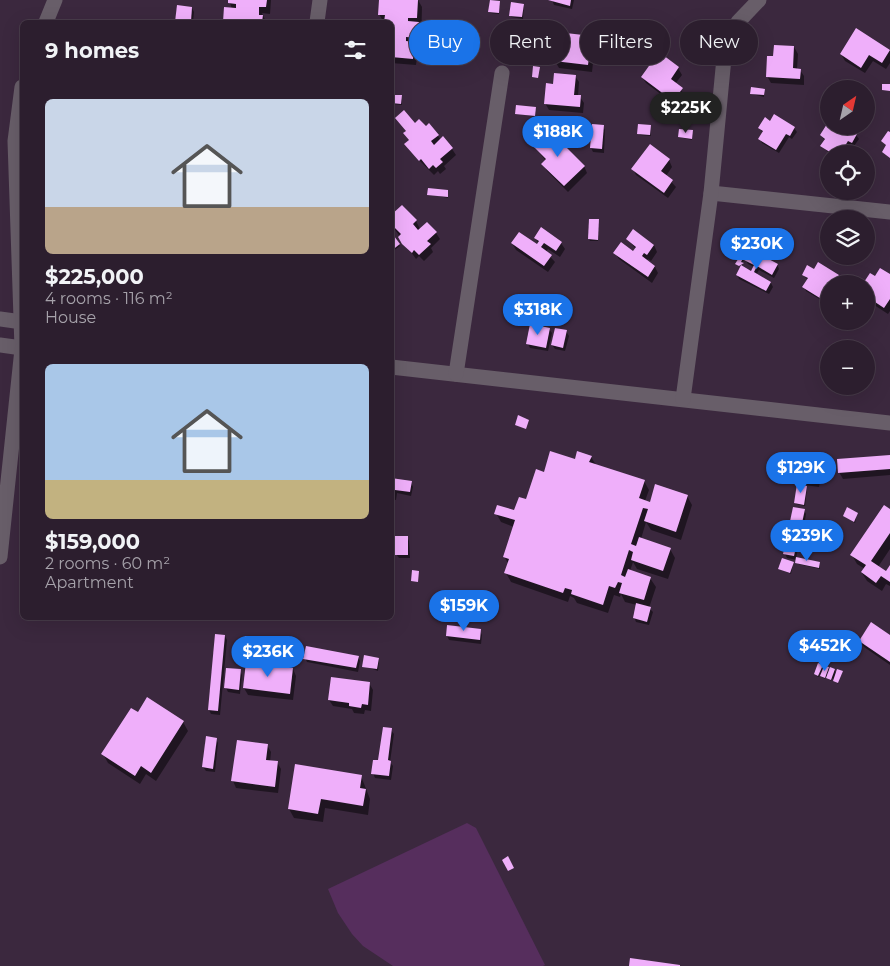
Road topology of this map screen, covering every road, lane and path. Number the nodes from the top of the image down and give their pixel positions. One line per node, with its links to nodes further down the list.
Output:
1 (55, 0): 4 (street)
2 (320, 0): 5 (street)
3 (759, 0): 8 (street)
4 (47, 20)
5 (317, 20)
6 (502, 73): 16 (street)
7 (20, 103): 10 (street)
8 (711, 194): 9 (street); 18 (street)
9 (890, 212)
10 (20, 271)
11 (0, 320): 12 (street)
12 (20, 322)
13 (0, 345): 14 (street)
14 (20, 348)
15 (394, 366): 16 (street)
16 (456, 374): 18 (street)
17 (20, 392): 20 (street)
18 (683, 399): 19 (street)
19 (890, 423)
20 (0, 557)

